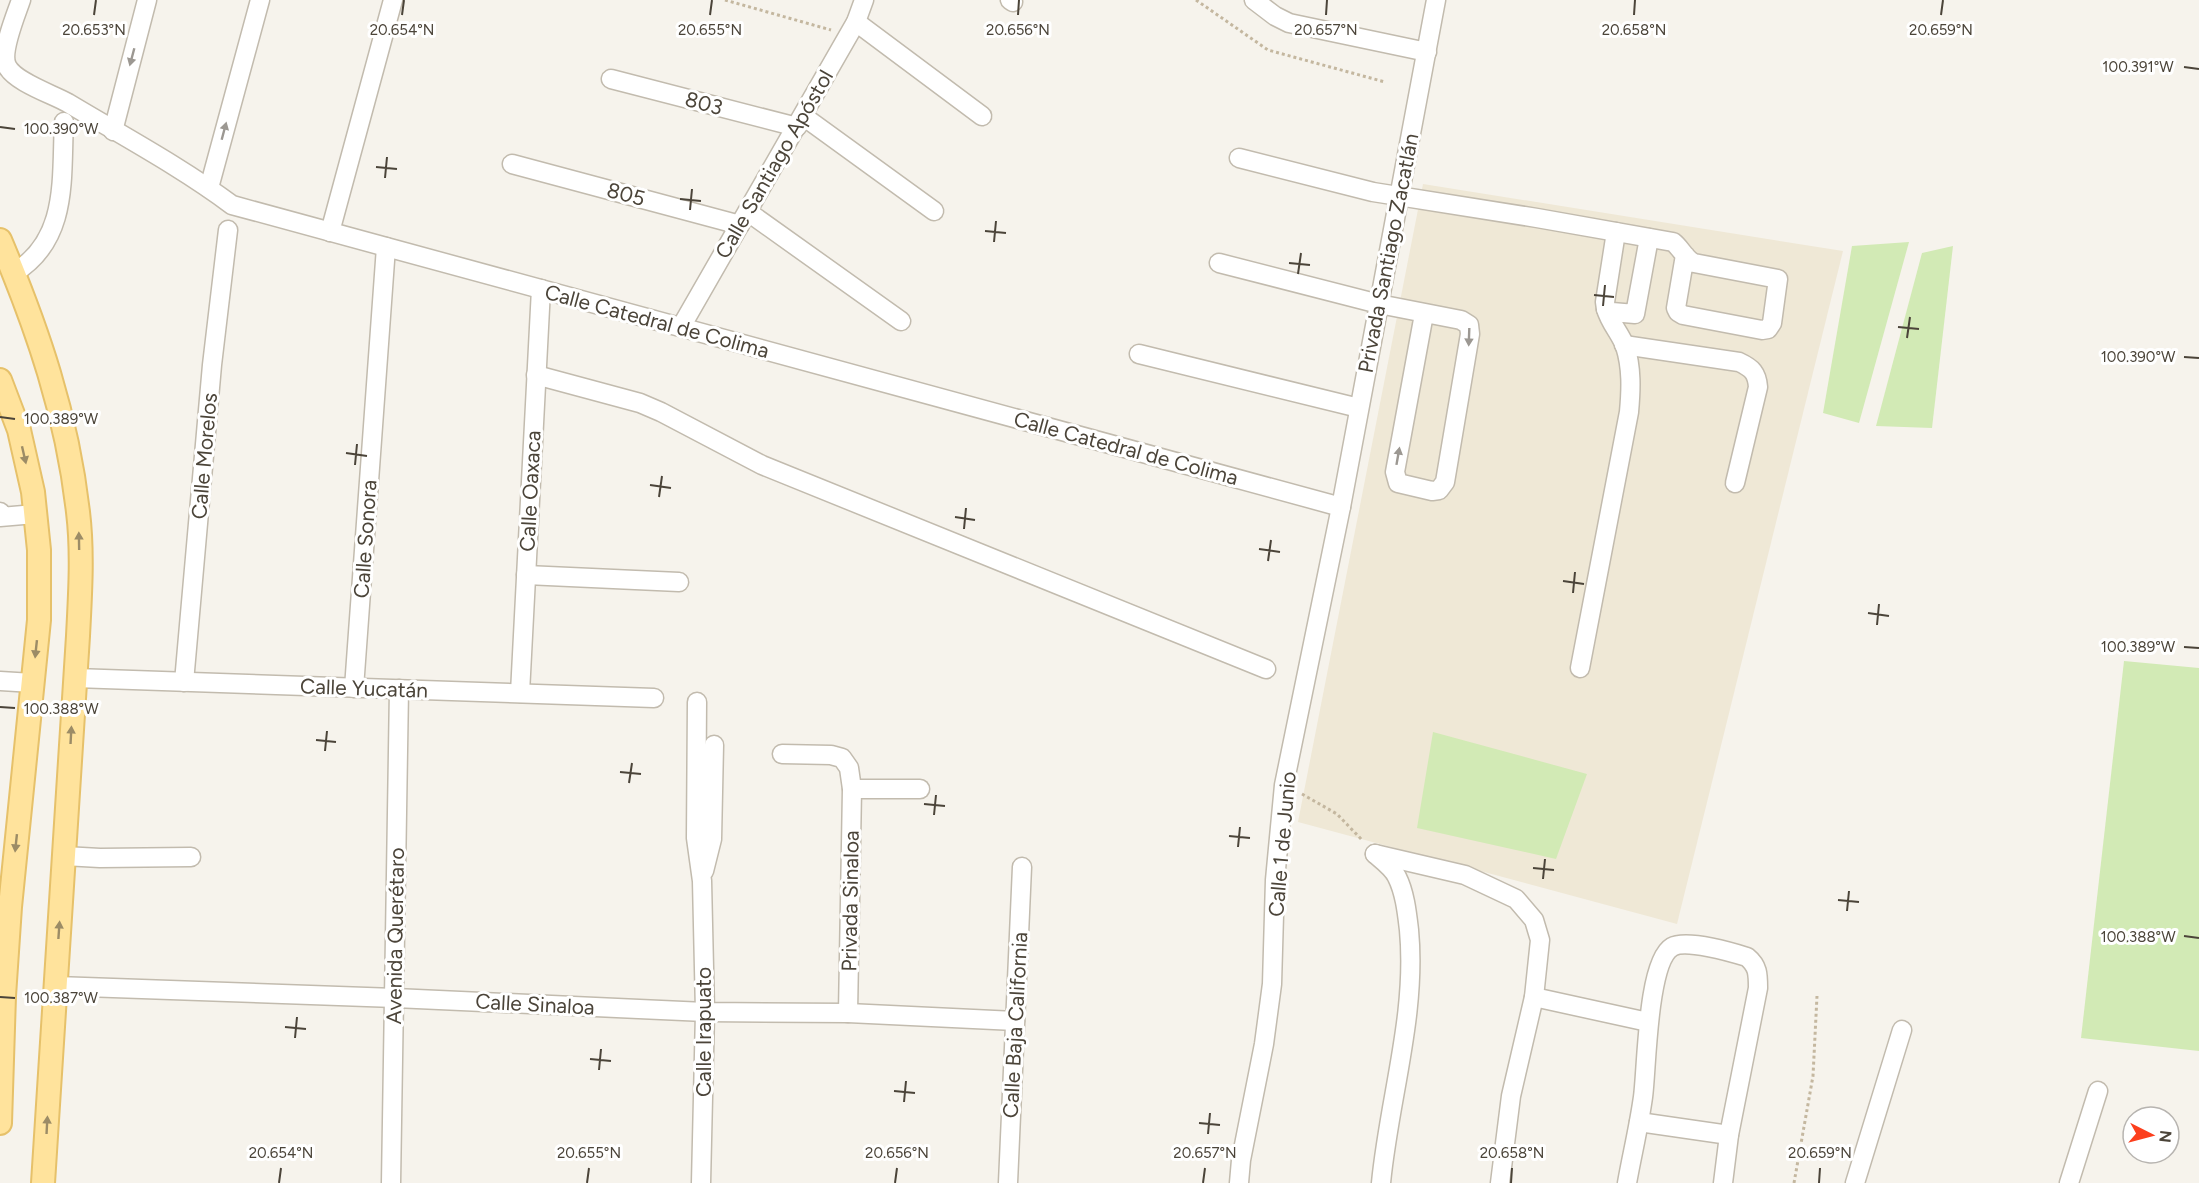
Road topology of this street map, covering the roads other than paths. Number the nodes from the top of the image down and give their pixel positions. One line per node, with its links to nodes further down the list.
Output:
1 (21, 0): 14 (street, Calle Catedral de Colima)
2 (147, 0): 14 (street, one-way to 14)
3 (260, 0): 17 (street, one-way to 3)
4 (393, 0): 22 (street)
5 (864, 0): 8 (street, Calle Santiago Apóstol)
6 (1254, 0): 9 (street)
7 (1436, 0): 9 (street, Privada Santiago Zacatlán)
8 (852, 28): 11 (street); 12 (street, Calle Santiago Apóstol)
9 (1426, 52): 18 (street, Privada Santiago Zacatlán)
10 (611, 78): 12 (street, 803)
11 (982, 116)
12 (800, 121): 19 (street); 20 (street, Calle Santiago Apóstol)
13 (64, 122): 29 (street)
14 (113, 131): 17 (street, Calle Catedral de Colima)
15 (1239, 158): 18 (street)
16 (512, 164): 20 (street, 805)
17 (209, 188): 22 (street, Calle Catedral de Colima)
18 (1399, 197): 23 (street); 31 (street, Privada Santiago Zacatlán)
19 (934, 211)
20 (744, 218): 34 (street); 35 (street, Calle Santiago Apóstol)
21 (228, 230): 51 (street, Calle Morelos)
22 (330, 232): 26 (street, Calle Catedral de Colima)
23 (1616, 232): 24 (street); 32 (street)
24 (1649, 238): 27 (street); 32 (street)
25 (0, 240): 29 (main road)
26 (386, 247): 30 (street, Calle Catedral de Colima); 53 (street, Calle Sonora)
27 (1685, 255): 27 (street)
28 (1219, 263): 31 (street)
29 (14, 273): 49 (main road, one-way to 29)
30 (541, 289): 35 (street, Calle Catedral de Colima); 38 (street, Calle Oaxaca)
31 (1379, 304): 33 (street); 40 (street, Privada Santiago Zacatlán)
32 (1606, 309): 36 (street)
33 (1424, 314): 33 (street, one-way to 33)
34 (901, 321)
35 (681, 327): 42 (street, Calle Catedral de Colima)
36 (1624, 345): 41 (street); 47 (street)
37 (1139, 354): 40 (street)
38 (536, 375): 45 (street, Calle Oaxaca); 48 (street)
39 (0, 380): 44 (main road, one-way to 44)
40 (1359, 408): 42 (street, Privada Santiago Zacatlán)
41 (1735, 483)
42 (1341, 507): 83 (street, Calle 1 de Junio)
43 (0, 512): 44 (street)
44 (35, 514): 52 (main road, one-way to 52)
45 (526, 575): 46 (street); 55 (street, Calle Oaxaca)
46 (680, 582)
47 (1580, 668)
48 (1266, 669)
49 (75, 678): 51 (street, Calle Yucatán); 62 (main road, one-way to 49)
50 (0, 681): 52 (street)
51 (184, 682): 53 (street, Calle Yucatán)
52 (33, 683): 67 (main road, one-way to 67)
53 (354, 688): 54 (street, Calle Yucatán)
54 (399, 689): 55 (street, Calle Yucatán); 69 (street, Avenida Querétaro)
55 (520, 693): 56 (street, Calle Yucatán)
56 (654, 698)
57 (697, 702): 65 (street, Calle Irapuato)
58 (714, 745): 65 (street, Calle Irapuato)
59 (782, 754): 60 (street, Privada Sinaloa)
60 (852, 789): 61 (street); 71 (street, Privada Sinaloa)
61 (920, 789)
62 (64, 856): 63 (street); 66 (main road, one-way to 62)
63 (191, 857)
64 (1022, 867): 72 (street, Calle Baja California)
65 (702, 881): 70 (street, Calle Irapuato)
66 (56, 986): 69 (street, Calle Sinaloa); 79 (main road, one-way to 66)
67 (2, 996): 77 (main road)
68 (1534, 997): 73 (street); 84 (street); 85 (street)
69 (395, 998): 70 (street, Calle Sinaloa); 80 (street, Avenida Querétaro)
70 (705, 1012): 71 (street, Calle Sinaloa); 81 (street, Calle Irapuato)
71 (848, 1013): 72 (street, Calle Sinaloa)
72 (1015, 1022): 82 (street, Calle Baja California)
73 (1648, 1022): 76 (street); 78 (street)
74 (1902, 1030): 88 (street)
75 (2098, 1091): 89 (street)
76 (1639, 1122): 78 (street); 86 (street)
77 (0, 1123)
78 (1729, 1135): 87 (street)
79 (43, 1183)
80 (391, 1183)
81 (701, 1183)
82 (1008, 1183)
83 (1239, 1183)
84 (1381, 1183)
85 (1500, 1183)
86 (1627, 1183)
87 (1723, 1183)
88 (1856, 1183)
89 (2069, 1183)

